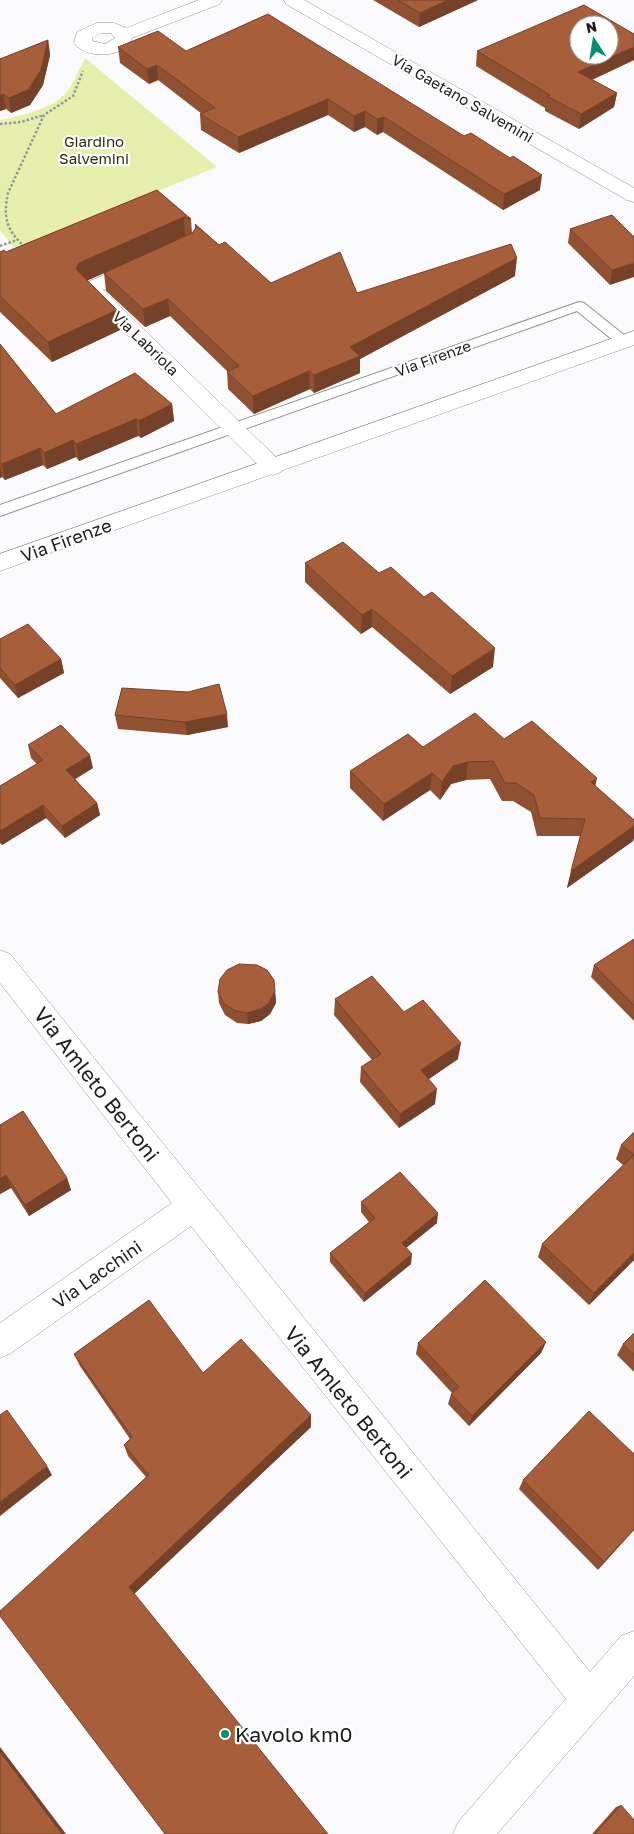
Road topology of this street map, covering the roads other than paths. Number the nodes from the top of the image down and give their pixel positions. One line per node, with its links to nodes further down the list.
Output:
1 (214, 0): 3 (street)
2 (292, 0): 4 (street, Via Gaetano Salvemini)
3 (96, 49)
4 (634, 196)
5 (160, 257): 7 (street, Via Labriola)
6 (629, 340): 7 (lane, Via Firenze); 8 (street, Via Firenze)
7 (233, 429): 8 (street); 9 (lane, Via Firenze)
8 (272, 466): 10 (street, Via Firenze)
9 (0, 511)
10 (0, 564)
11 (0, 962): 12 (street, Via Amleto Bertoni)
12 (194, 1206): 13 (street, Via Lacchini); 15 (street, Via Amleto Bertoni)
13 (0, 1342)
14 (634, 1649): 15 (street)
15 (589, 1699): 16 (street)
16 (472, 1834)

